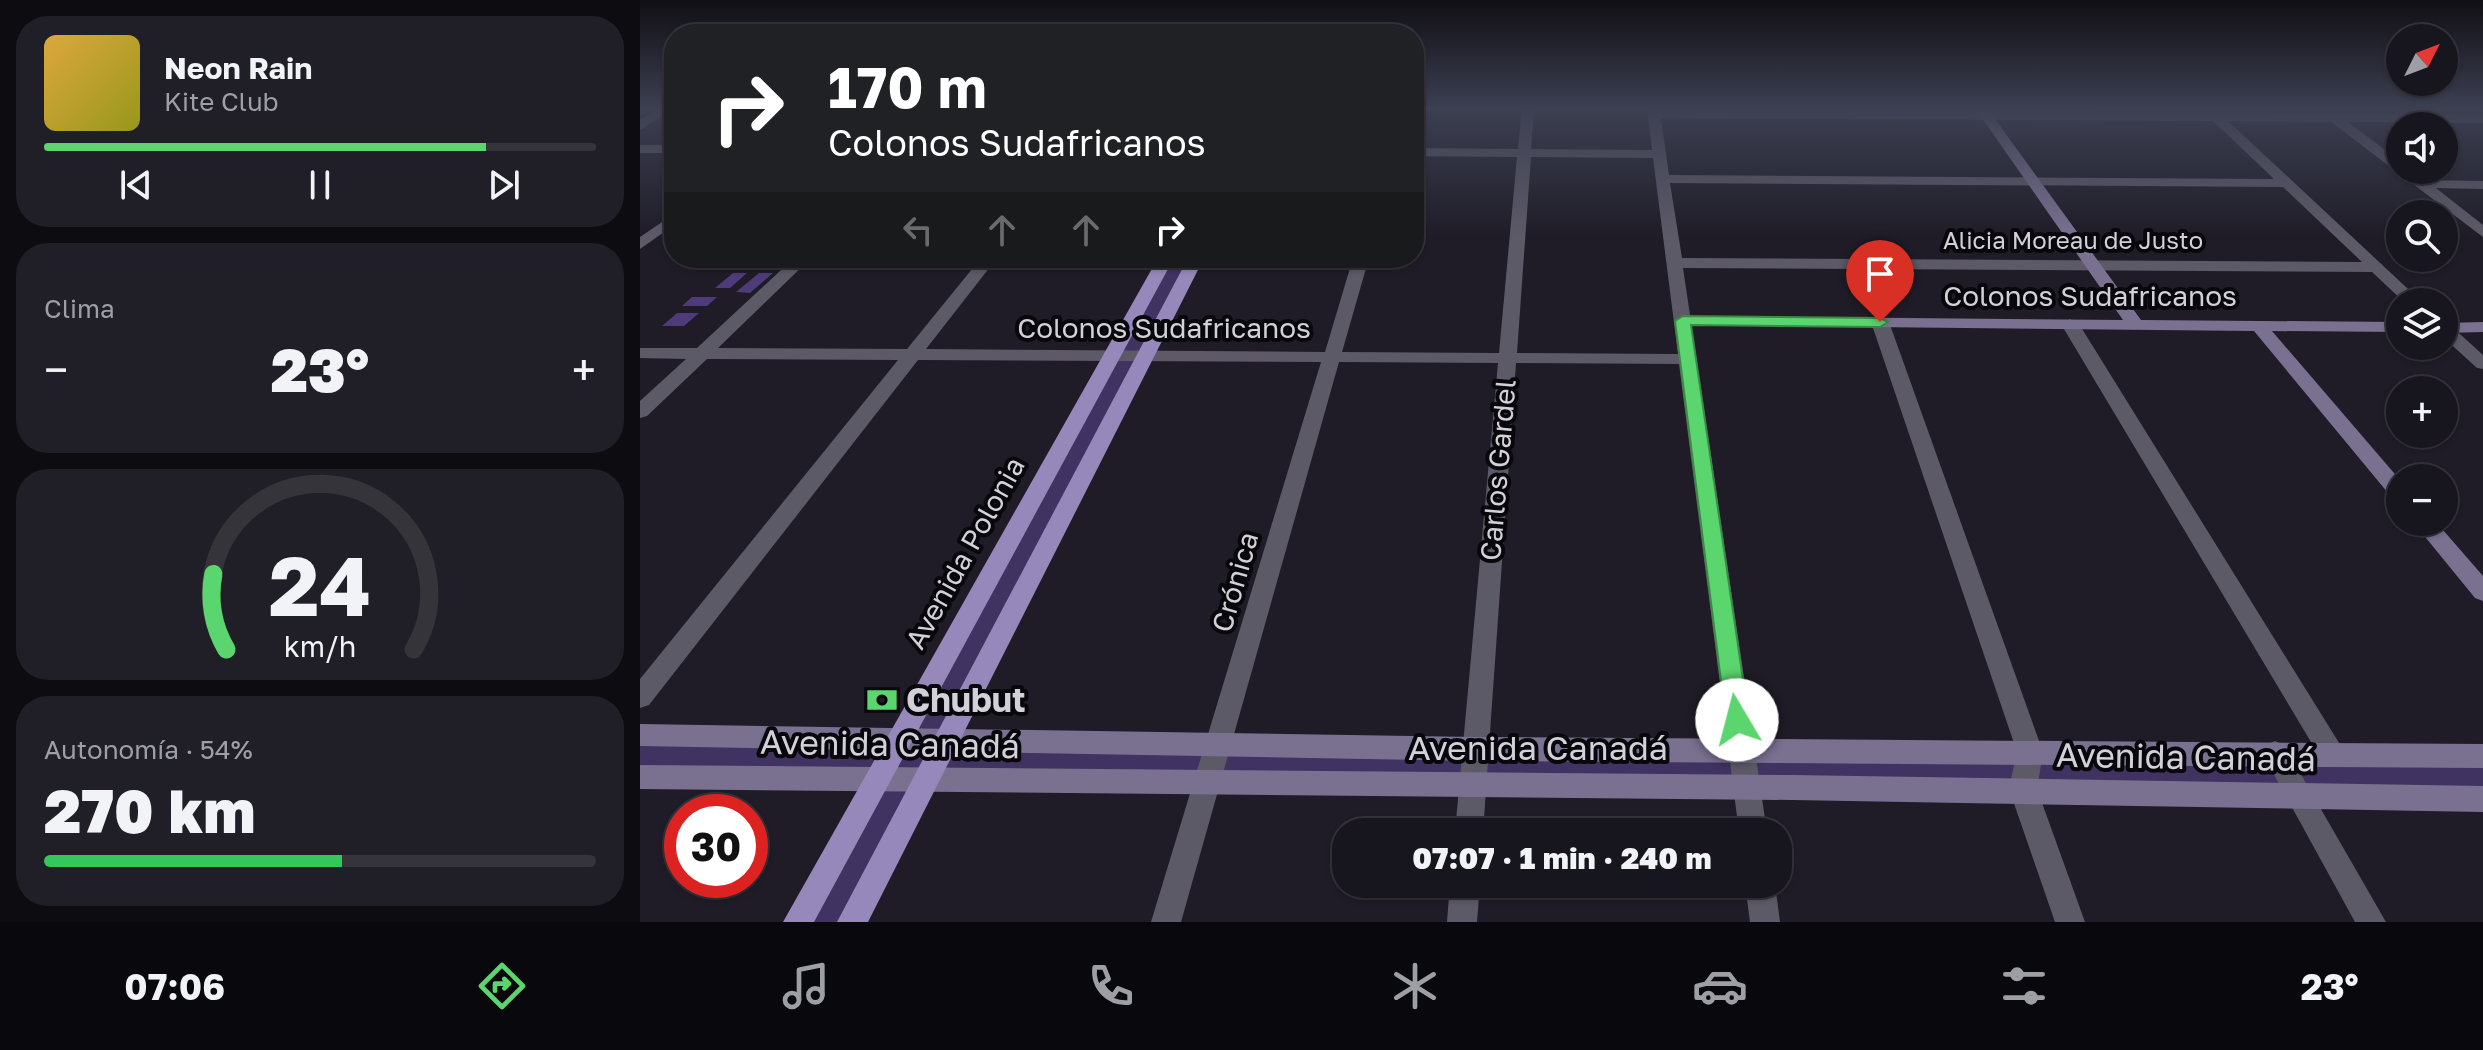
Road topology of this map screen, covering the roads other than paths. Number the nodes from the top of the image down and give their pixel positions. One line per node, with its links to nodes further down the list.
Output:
1 (2011, 151): 7 (main road)
2 (2252, 151): 8 (street)
3 (1424, 152): 4 (street)
4 (1524, 153): 5 (street); 38 (street, Carlos Gardel)
5 (1659, 154): 6 (street)
6 (1663, 179): 7 (street); 14 (street)
7 (2033, 182): 8 (street); 15 (main road)
8 (2286, 183): 16 (street)
9 (2421, 184): 10 (street); 12 (street)
10 (2483, 185)
11 (664, 226): 13 (street)
12 (2483, 232)
13 (640, 244)
14 (1674, 263): 15 (street, Alicia Moreau de Justo); 23 (street)
15 (2092, 265): 16 (street, Alicia Moreau de Justo); 26 (main road)
16 (2375, 267): 22 (street)
17 (792, 268): 33 (street)
18 (981, 268): 34 (street)
19 (1160, 268): 35 (main road, Avenida Polonia)
20 (1191, 268): 36 (main road)
21 (1358, 268): 37 (street, Crónica)
22 (2398, 288)
23 (1683, 321): 24 (main road, Colonos Sudafricanos); 39 (street)
24 (1880, 322): 25 (main road, Colonos Sudafricanos); 52 (street)
25 (2070, 324): 26 (main road, Colonos Sudafricanos); 54 (street)
26 (2135, 324): 27 (main road, Colonos Sudafricanos)
27 (2258, 325): 28 (main road, Colonos Sudafricanos); 42 (main road)
28 (2386, 327)
29 (2483, 327): 30 (main road)
30 (2458, 328)
31 (2458, 341): 40 (street)
32 (640, 353): 33 (street, Colonos Sudafricanos)
33 (702, 354): 34 (street, Colonos Sudafricanos); 41 (street)
34 (912, 355): 35 (street, Colonos Sudafricanos); 45 (street)
35 (1112, 356): 36 (street, Colonos Sudafricanos); 47 (main road, Avenida Polonia)
36 (1145, 356): 37 (street, Colonos Sudafricanos); 48 (main road)
37 (1332, 357): 38 (street, Colonos Sudafricanos); 49 (street, Crónica)
38 (1507, 358): 39 (street, Colonos Sudafricanos); 50 (street, Carlos Gardel)
39 (1688, 359): 51 (street)
40 (2483, 364)
41 (640, 412)
42 (2386, 477)
43 (2436, 536): 44 (main road)
44 (2483, 592)
45 (640, 697)
46 (640, 735): 47 (main road, Avenida Canadá)
47 (899, 739): 48 (main road, Avenida Canadá); 57 (main road, Avenida Polonia)
48 (946, 740): 49 (main road, Avenida Canadá); 58 (main road)
49 (1218, 745): 50 (main road, Avenida Canadá); 60 (street, Crónica)
50 (1475, 749): 51 (main road, Avenida Canadá); 59 (street, Carlos Gardel)
51 (1742, 750): 52 (main road, Avenida Canadá); 61 (street)
52 (2030, 752): 53 (main road, Avenida Canadá); 62 (street)
53 (2275, 753): 54 (main road, Avenida Canadá); 63 (street)
54 (2332, 754): 55 (main road, Avenida Canadá)
55 (2483, 756)
56 (640, 777): 57 (main road, Avenida Canadá)
57 (877, 779): 58 (main road, Avenida Canadá); 69 (main road, Avenida Polonia)
58 (925, 780): 60 (main road, Avenida Canadá); 70 (main road)
59 (1473, 782): 60 (main road, Avenida Canadá); 61 (main road, Avenida Canadá); 65 (street, Carlos Gardel)
60 (1206, 784): 71 (street, Crónica)
61 (1746, 786): 62 (main road, Avenida Canadá); 66 (street)
62 (2023, 789): 63 (main road, Avenida Canadá); 74 (street)
63 (2299, 795): 64 (main road, Avenida Canadá); 75 (street)
64 (2483, 799)
65 (1470, 818)
66 (1751, 818)
67 (1464, 898): 72 (street)
68 (1762, 898): 73 (street)
69 (798, 922)
70 (852, 922)
71 (1166, 922)
72 (1462, 922)
73 (1765, 922)
74 (2070, 922)
75 (2371, 922)

